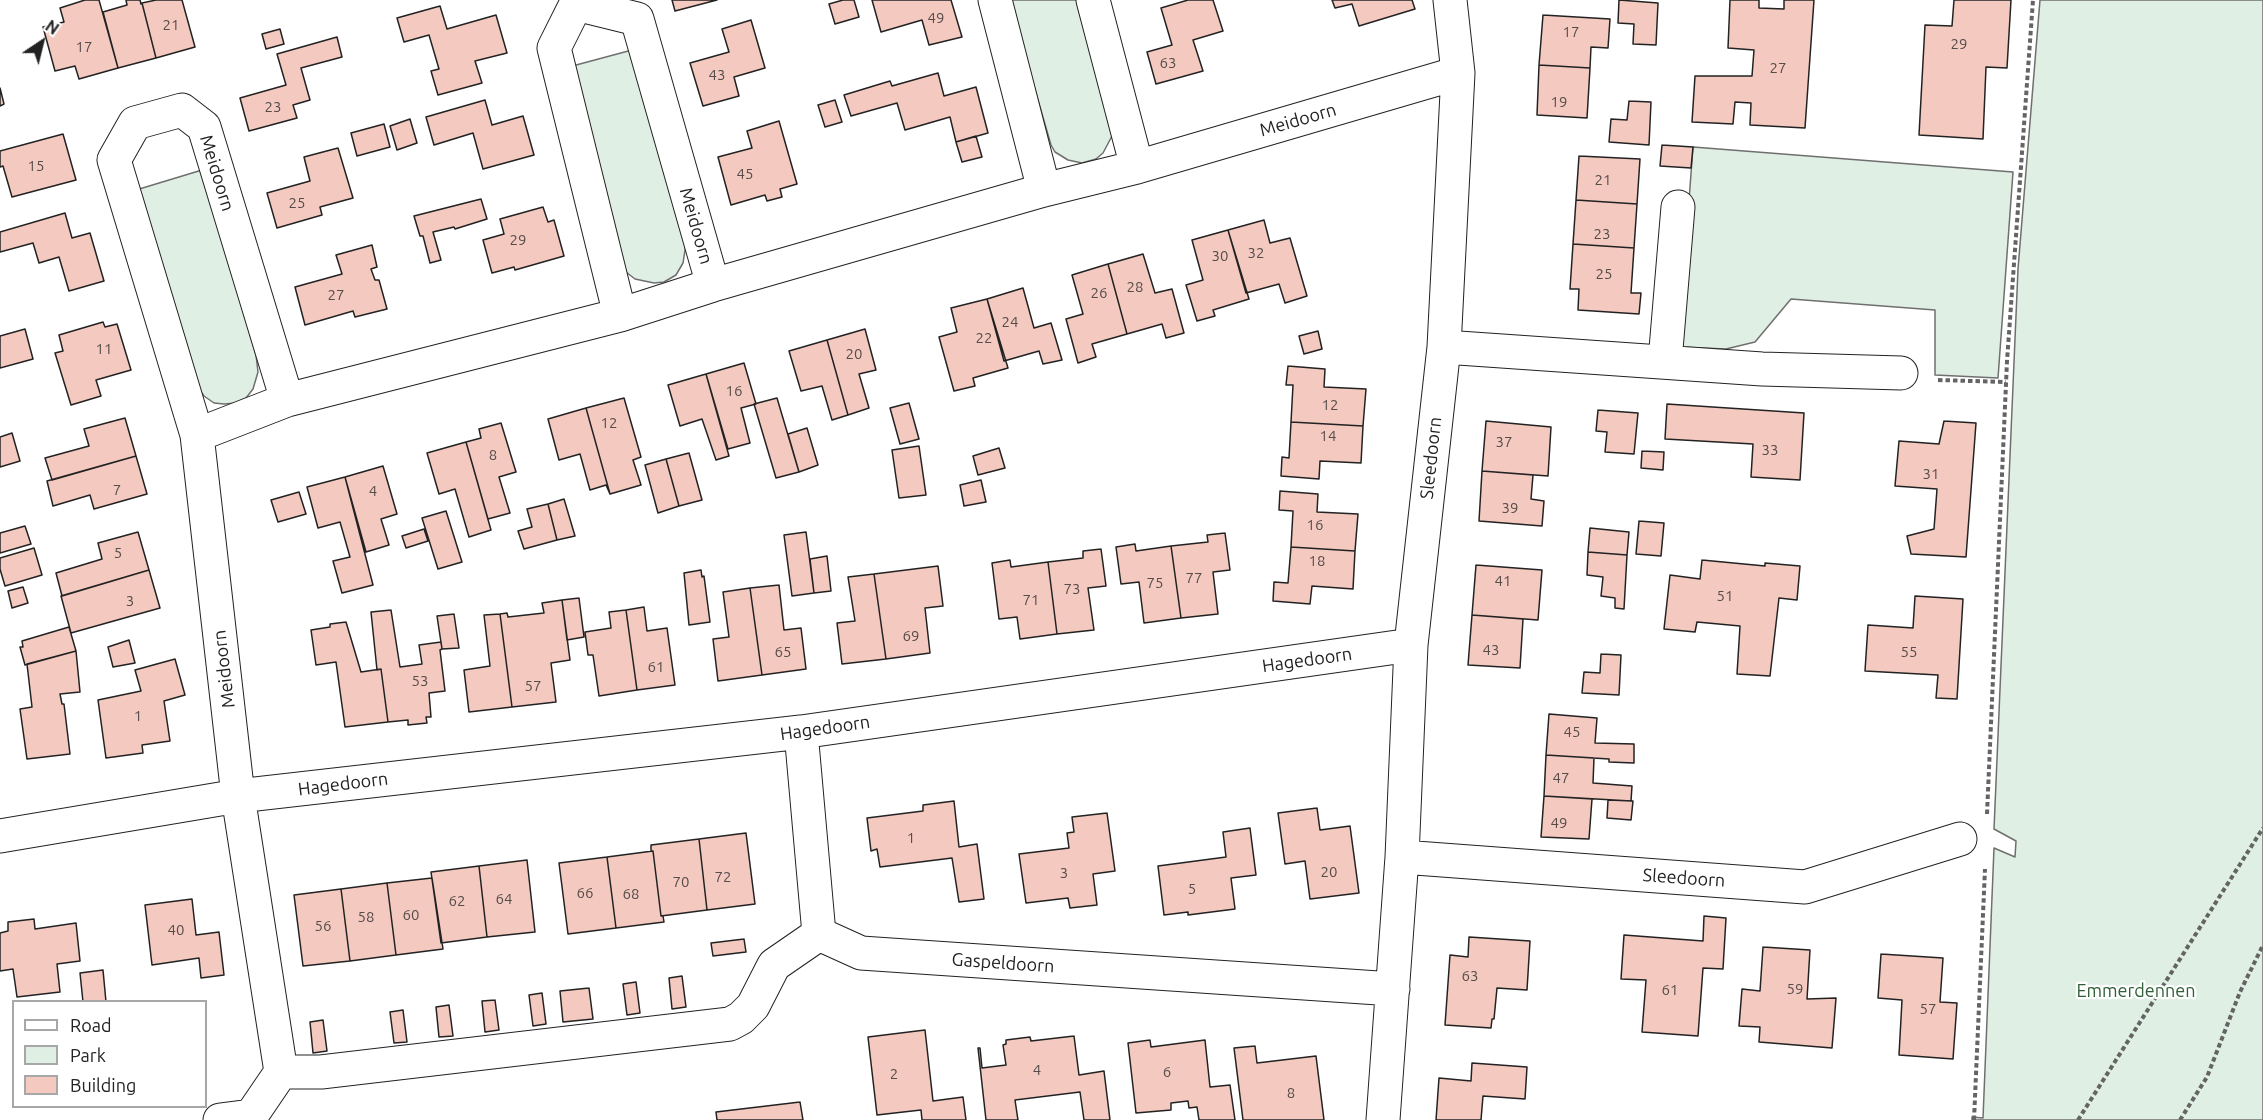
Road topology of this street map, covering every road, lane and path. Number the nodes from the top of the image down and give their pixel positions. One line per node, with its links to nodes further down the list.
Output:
1 (995, 0): 7 (street)
2 (1093, 0): 6 (street)
3 (1450, 0): 5 (street, Sleedoorn)
4 (2033, 0): 14 (path)
5 (1458, 74): 6 (street, Meidoorn); 11 (street, Sleedoorn)
6 (1137, 167): 7 (street, Meidoorn)
7 (1044, 190): 9 (street, Meidoorn)
8 (1678, 207): 12 (street)
9 (713, 285): 10 (street, Meidoorn); 10 (street, Meidoorn)
10 (620, 315): 15 (street, Meidoorn)
11 (1444, 347): 12 (street); 17 (street, Sleedoorn)
12 (1665, 361): 13 (street)
13 (1901, 373): 14 (path)
14 (2006, 382): 20 (path)
15 (287, 400): 16 (street, Meidoorn); 16 (street, Meidoorn)
16 (197, 435): 19 (street, Meidoorn)
17 (1411, 645): 18 (street, Hagedoorn); 24 (street, Sleedoorn)
18 (801, 732): 19 (street, Hagedoorn); 26 (street)
19 (238, 796): 22 (street, Hagedoorn); 29 (street)
20 (1987, 815)
21 (2263, 828): 33 (path)
22 (0, 836)
23 (1960, 839): 24 (street, Sleedoorn)
24 (1402, 857): 28 (street, Sleedoorn)
25 (1985, 862): 32 (path)
26 (819, 934): 28 (street, Gaspeldoorn); 29 (street)
27 (2263, 945): 34 (path)
28 (1393, 989): 31 (street, Sleedoorn)
29 (281, 1071): 30 (street)
30 (220, 1120)
31 (1383, 1120)
32 (1974, 1120)
33 (2078, 1120)
34 (2180, 1120)

